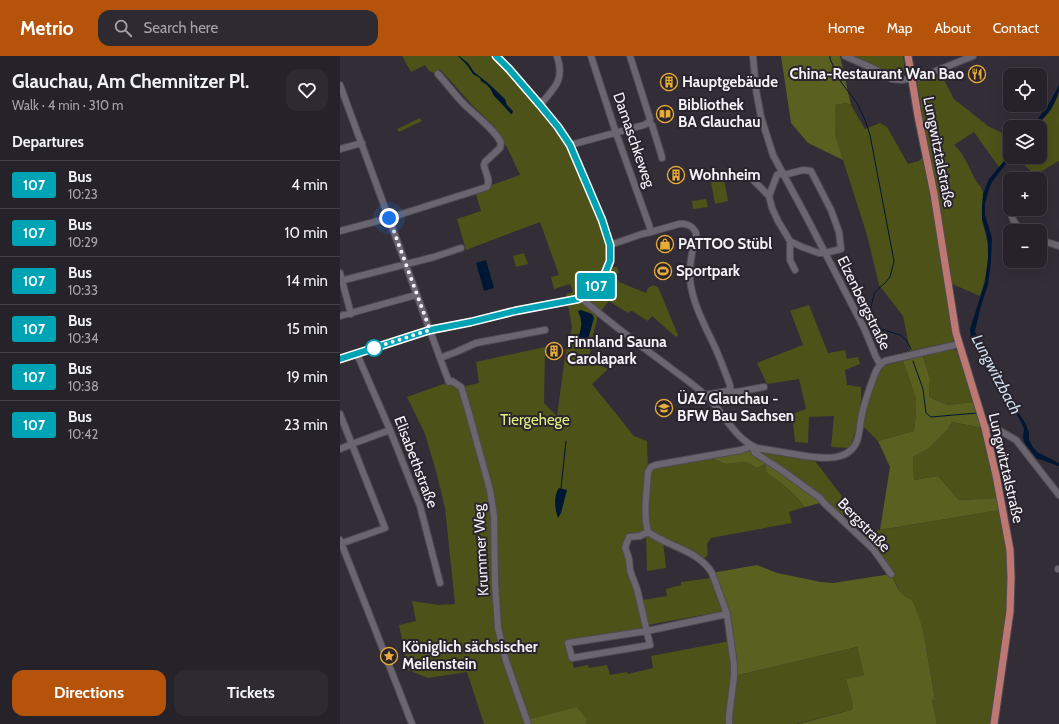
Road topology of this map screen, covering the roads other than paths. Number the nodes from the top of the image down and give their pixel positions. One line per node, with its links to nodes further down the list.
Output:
1 (496, 56): 13 (street)
2 (556, 56): 13 (street)
3 (591, 56): 15 (street, Damaschkeweg)
4 (630, 56): 14 (street)
5 (753, 56): 20 (street, Elzenbergstraße)
6 (845, 56): 10 (street)
7 (908, 56): 10 (main road, Lungwitztalstraße)
8 (973, 56): 10 (street)
9 (438, 74): 23 (street)
10 (911, 79): 42 (main road, Lungwitztalstraße)
11 (340, 85): 12 (street)
12 (342, 97): 16 (street)
13 (540, 105): 17 (street)
14 (649, 122): 15 (street); 19 (street)
15 (616, 132): 17 (street); 25 (street, Damaschkeweg)
16 (362, 143): 18 (street); 23 (street)
17 (570, 145): 28 (street)
18 (340, 149)
19 (662, 158)
20 (783, 173): 22 (street); 31 (street, Elzenbergstraße); 31 (street, Elzenbergstraße)
21 (754, 181): 22 (street)
22 (769, 196): 26 (street)
23 (389, 218): 24 (street); 32 (street)
24 (340, 232)
25 (651, 232): 28 (street); 48 (street)
26 (790, 241): 31 (street); 33 (street)
27 (1047, 242): 29 (street)
28 (610, 245): 37 (street)
29 (1059, 246)
30 (461, 248): 32 (street)
31 (825, 253): 46 (street, Elzenbergstraße)
32 (405, 264): 35 (street); 36 (street)
33 (794, 270)
34 (340, 273): 35 (street)
35 (341, 281): 38 (street)
36 (416, 295): 38 (street); 40 (street)
37 (581, 298): 40 (street); 49 (street, Bergstraße)
38 (351, 314): 39 (street)
39 (340, 316)
40 (430, 330): 43 (street); 44 (street)
41 (545, 330): 44 (street)
42 (959, 344): 46 (street); 51 (main road, Lungwitztalstraße)
43 (357, 354): 45 (street); 52 (street, Elisabethstraße)
44 (440, 358): 64 (street, Krummer Weg)
45 (340, 359)
46 (880, 364): 54 (street)
47 (764, 386): 48 (street)
48 (728, 391): 49 (street)
49 (705, 395): 54 (street, Bergstraße)
50 (340, 414): 53 (street)
51 (985, 428): 56 (street); 66 (main road, Lungwitztalstraße)
52 (390, 430): 53 (street); 60 (street, Elisabethstraße)
53 (352, 444): 55 (street); 58 (street)
54 (752, 446): 57 (street); 59 (street, Bergstraße)
55 (340, 449)
56 (1059, 495)
57 (648, 532): 61 (street); 62 (street)
58 (340, 542): 63 (street)
59 (891, 574)
60 (440, 583)
61 (727, 614): 62 (street); 65 (street)
62 (647, 631): 62 (street)
63 (412, 724)
64 (528, 724)
65 (729, 724)
66 (994, 724)

